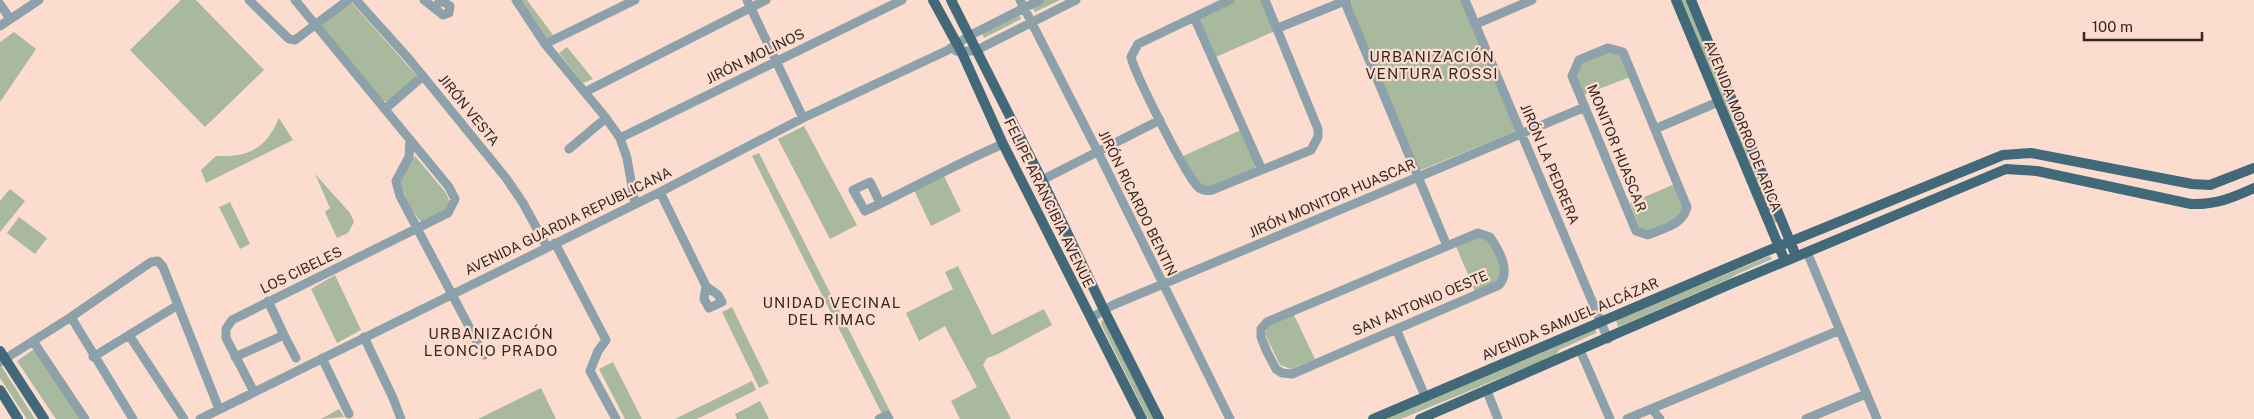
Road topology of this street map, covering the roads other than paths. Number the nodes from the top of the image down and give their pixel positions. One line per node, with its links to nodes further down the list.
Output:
1 (39, 0): 27 (street)
2 (248, 0): 30 (street)
3 (295, 0): 30 (street)
4 (348, 0): 30 (street)
5 (356, 0): 38 (street, JIRÓN VESTA)
6 (424, 0): 25 (street)
7 (516, 0): 34 (street)
8 (635, 0): 34 (street)
9 (766, 0): 23 (street)
10 (902, 0): 37 (street, JIRÓN MOLINOS)
11 (933, 0): 35 (main road, FELIPE ARANCIBIA AVENUE)
12 (951, 0): 33 (main road, FELIPE ARANCIBIA AVENUE)
13 (1040, 0): 24 (street)
14 (1076, 0): 28 (street)
15 (1230, 0): 26 (street)
16 (1265, 0): 32 (street)
17 (1345, 0): 32 (street); 55 (street)
18 (1465, 0): 29 (street, JIRÓN LA PEDRERA)
19 (1532, 0): 29 (street)
20 (1676, 0): 40 (main road, AVENIDA MORRO DE ARICA)
21 (1691, 0): 64 (main road, AVENIDA MORRO DE ARICA)
22 (0, 4): 27 (street)
23 (748, 4): 37 (street); 39 (street)
24 (1022, 4): 28 (street, JIRÓN RICARDO BENTIN); 33 (street)
25 (436, 8)
26 (1194, 17): 45 (street); 54 (street)
27 (10, 19): 31 (street)
28 (1032, 22): 36 (street); 52 (street, JIRÓN RICARDO BENTIN)
29 (1476, 24): 47 (street, JIRÓN LA PEDRERA)
30 (316, 25): 42 (street)
31 (0, 26)
32 (1278, 28): 54 (street)
33 (969, 36): 35 (street); 36 (main road, FELIPE ARANCIBIA AVENUE)
34 (545, 44): 39 (street)
35 (956, 49): 36 (street); 44 (street, AVENIDA GUARDIA REPUBLICANA); 50 (main road, FELIPE ARANCIBIA AVENUE)
36 (975, 51): 56 (main road, FELIPE ARANCIBIA AVENUE)
37 (776, 60): 44 (street); 48 (street, JIRÓN MOLINOS)
38 (423, 76): 42 (street); 65 (street, JIRÓN VESTA)
39 (585, 92): 43 (street)
40 (1718, 102): 46 (street); 67 (main road, AVENIDA MORRO DE ARICA)
41 (1585, 107): 46 (street, MONITOR HUASCAR); 46 (street, MONITOR HUASCAR); 47 (street, JIRÓN MONITOR HUASCAR)
42 (385, 109): 49 (street)
43 (606, 118): 48 (street); 51 (street)
44 (803, 118): 59 (street, AVENIDA GUARDIA REPUBLICANA)
45 (1160, 120): 52 (street); 54 (street)
46 (1655, 129)
47 (1522, 133): 55 (street, JIRÓN MONITOR HUASCAR); 79 (street, JIRÓN LA PEDRERA)
48 (620, 138): 62 (street)
49 (410, 140): 63 (street); 63 (street, LOS CIBELES)
50 (1003, 144): 60 (street); 78 (main road, FELIPE ARANCIBIA AVENUE)
51 (569, 149)
52 (1098, 152): 56 (street); 71 (street, JIRÓN RICARDO BENTIN)
53 (2254, 168): 58 (main road, AVENIDA SAMUEL ALCÁZAR)
54 (1262, 170)
55 (1418, 176): 66 (street); 71 (street, JIRÓN MONITOR HUASCAR)
56 (1042, 180): 76 (main road, FELIPE ARANCIBIA AVENUE)
57 (2254, 188): 61 (main road)
58 (1915, 190): 61 (main road); 64 (main road, AVENIDA SAMUEL ALCÁZAR)
59 (660, 192): 62 (street, AVENIDA GUARDIA REPUBLICANA); 72 (street)
60 (880, 203)
61 (1921, 203): 68 (main road)
62 (635, 204): 65 (street, AVENIDA GUARDIA REPUBLICANA)
63 (418, 228): 73 (street); 74 (street, LOS CIBELES)
64 (1790, 242): 67 (main road, AVENIDA SAMUEL ALCÁZAR); 69 (main road, AVENIDA MORRO DE ARICA)
65 (551, 245): 73 (street, AVENIDA GUARDIA REPUBLICANA); 109 (street, JIRÓN VESTA)
66 (1447, 246): 80 (street, SAN ANTONIO OESTE); 80 (street, SAN ANTONIO OESTE)
67 (1778, 246): 70 (main road, AVENIDA MORRO DE ARICA); 79 (main road, AVENIDA SAMUEL ALCÁZAR)
68 (1807, 252): 69 (main road); 81 (street)
69 (1796, 256): 70 (main road)
70 (1785, 261): 85 (main road)
71 (1163, 285): 76 (street, JIRÓN MONITOR HUASCAR); 114 (street, JIRÓN RICARDO BENTIN)
72 (706, 286)
73 (453, 293): 84 (street, AVENIDA GUARDIA REPUBLICANA); 88 (street)
74 (268, 301): 83 (street); 91 (street, LOS CIBELES)
75 (178, 305): 77 (street); 82 (street); 100 (street)
76 (1104, 310): 78 (street, JIRÓN MONITOR HUASCAR); 113 (main road, FELIPE ARANCIBIA AVENUE)
77 (71, 317): 86 (street); 90 (street)
78 (1091, 318): 112 (main road, FELIPE ARANCIBIA AVENUE)
79 (1600, 321): 85 (street, JIRÓN LA PEDRERA); 98 (main road, AVENIDA SAMUEL ALCÁZAR)
80 (1396, 329): 98 (street)
81 (1840, 330): 97 (street); 99 (street)
82 (129, 335): 90 (street); 106 (street)
83 (284, 335): 91 (street); 92 (street)
84 (364, 337): 93 (street, AVENIDA GUARDIA REPUBLICANA); 108 (street)
85 (1608, 339): 87 (main road)
86 (33, 341): 89 (street); 104 (street)
87 (1580, 350): 95 (main road); 118 (street)
88 (484, 355)
89 (2, 357): 103 (main road)
90 (93, 357): 105 (street)
91 (235, 357): 96 (street, LOS CIBELES)
92 (296, 358)
93 (322, 358): 96 (street, AVENIDA GUARDIA REPUBLICANA); 101 (street)
94 (0, 390): 102 (main road)
95 (1486, 391): 116 (main road); 117 (street)
96 (254, 392): 100 (street, AVENIDA GUARDIA REPUBLICANA)
97 (1866, 394): 121 (street); 122 (street)
98 (1425, 396): 115 (main road, AVENIDA SAMUEL ALCÁZAR)
99 (1652, 409): 119 (street); 120 (street)
100 (219, 410): 107 (street, AVENIDA GUARDIA REPUBLICANA)
101 (349, 414)
102 (18, 419)
103 (44, 419)
104 (85, 419)
105 (133, 419)
106 (184, 419)
107 (200, 419)
108 (401, 419)
109 (616, 419)
110 (879, 419): 111 (street)
111 (889, 419)
112 (1142, 419)
113 (1159, 419)
114 (1230, 419)
115 (1373, 419)
116 (1420, 419)
117 (1498, 419)
118 (1610, 419)
119 (1628, 419)
120 (1660, 419)
121 (1806, 419)
122 (1877, 419)

